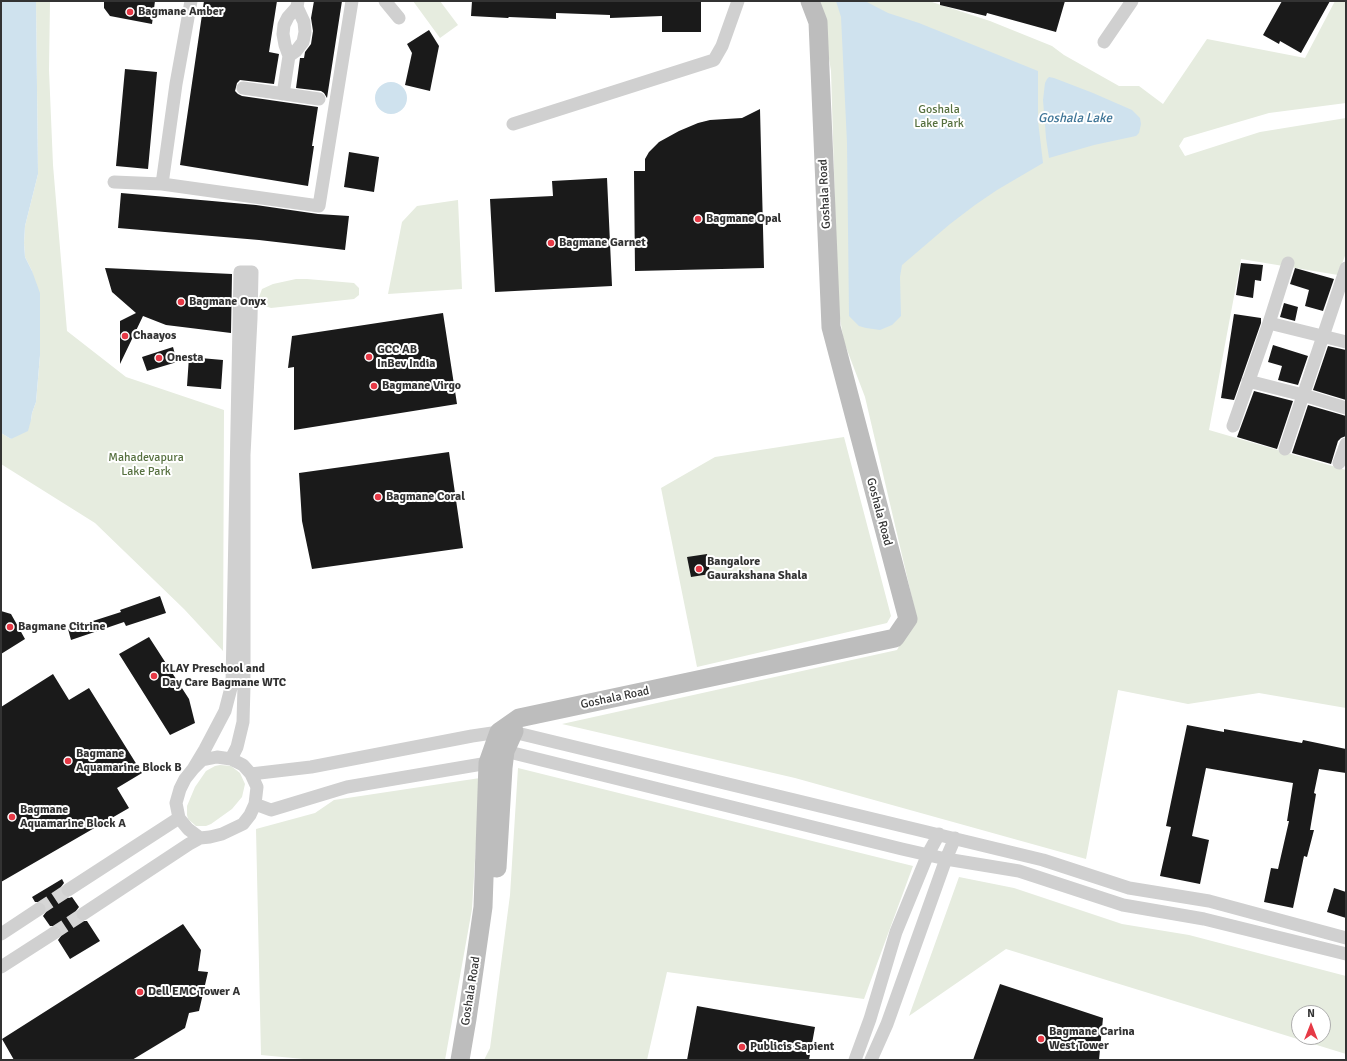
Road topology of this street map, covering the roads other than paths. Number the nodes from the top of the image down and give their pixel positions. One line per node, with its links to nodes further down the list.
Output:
1 (192, 1): 16 (street)
2 (352, 1): 16 (street)
3 (385, 1): 8 (street)
4 (738, 1): 14 (street)
5 (810, 1): 29 (street, Goshala Road)
6 (1132, 1): 9 (street)
7 (298, 4): 10 (street); 10 (street)
8 (399, 18)
9 (1104, 42)
10 (289, 56): 12 (street)
11 (243, 88): 12 (street)
12 (283, 94): 13 (street)
13 (319, 99)
14 (513, 124)
15 (114, 182): 16 (street)
16 (162, 184)
17 (1288, 263): 19 (street)
18 (1346, 268): 20 (street)
19 (1269, 323): 20 (street); 22 (street)
20 (1323, 336): 21 (street); 23 (street)
21 (1346, 342)
22 (1248, 381): 23 (street); 25 (street)
23 (1303, 395): 24 (street); 27 (street)
24 (1346, 408)
25 (1233, 426)
26 (1346, 444): 28 (street)
27 (1285, 449)
28 (1339, 464)
29 (510, 727): 30 (street, Goshala Road); 32 (street, Goshala Road); 34 (street); 37 (street)
30 (505, 752): 32 (street); 40 (street); 51 (street, Goshala Road)
31 (231, 759): 33 (street); 33 (street); 34 (street)
32 (488, 763): 35 (street); 50 (street, Goshala Road)
33 (193, 768): 36 (street)
34 (251, 774): 35 (street)
35 (255, 804): 38 (street)
36 (178, 818): 38 (street); 42 (street)
37 (939, 834): 39 (street); 40 (street)
38 (200, 838): 44 (street)
39 (955, 838): 41 (street); 47 (street)
40 (928, 854): 41 (street); 52 (street)
41 (946, 859): 48 (street); 53 (street)
42 (68, 890)
43 (39, 909): 46 (street)
44 (83, 914)
45 (54, 933): 49 (street)
46 (1, 934)
47 (1346, 938)
48 (1346, 954)
49 (1, 967)
50 (460, 1060)
51 (471, 1060)
52 (855, 1060)
53 (871, 1060)

